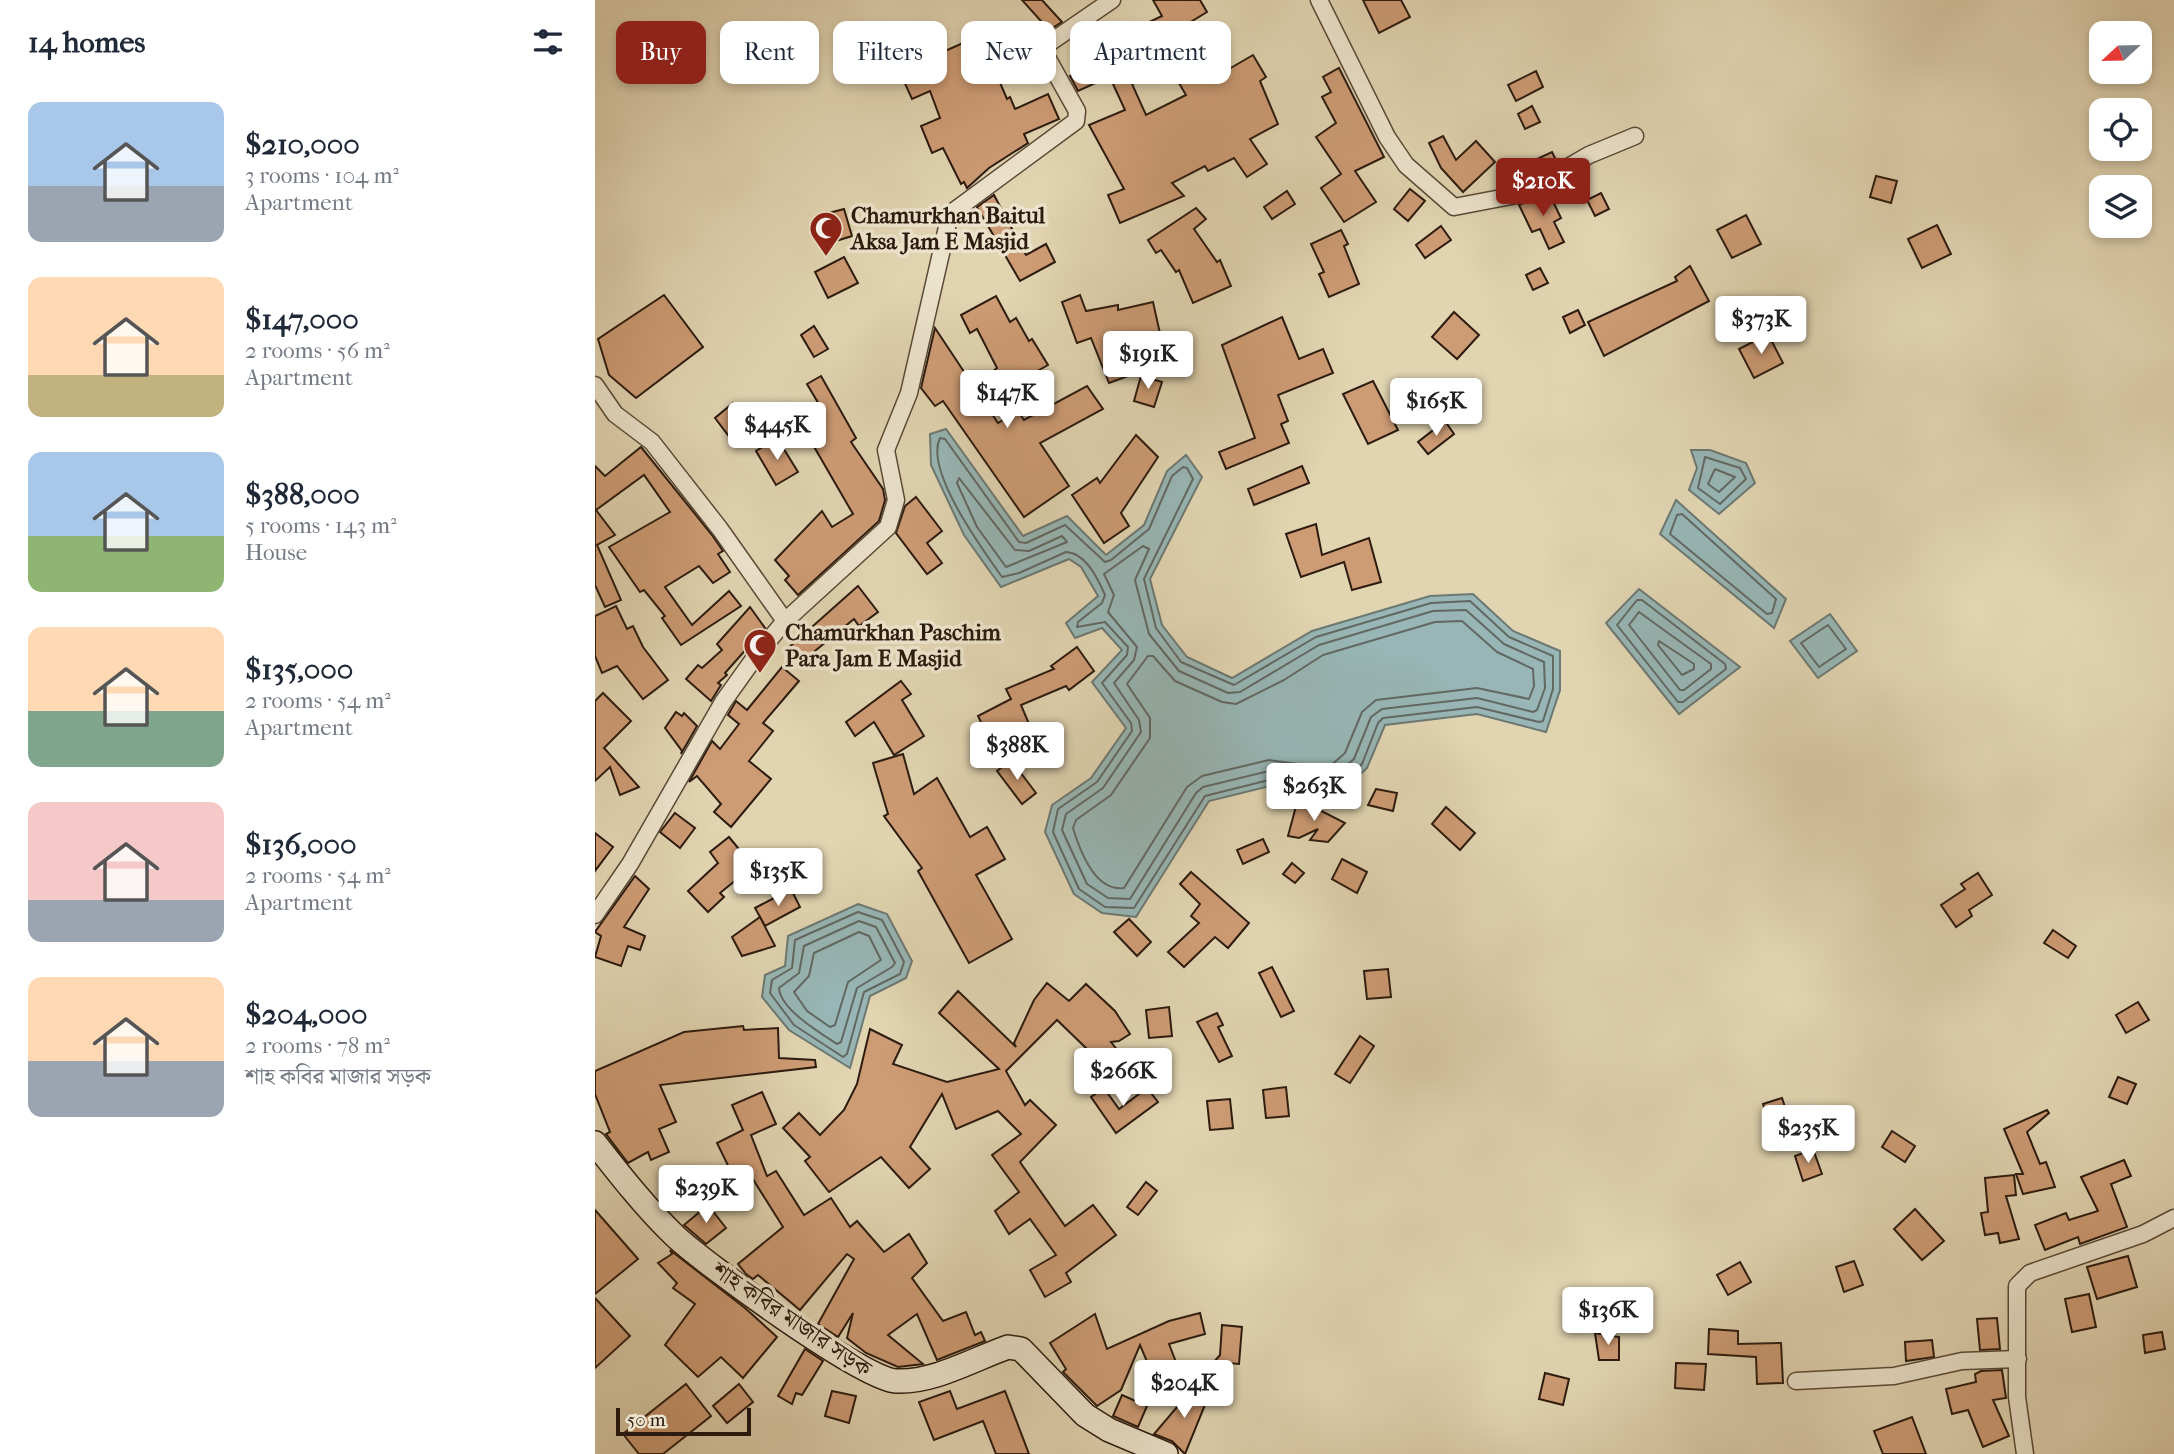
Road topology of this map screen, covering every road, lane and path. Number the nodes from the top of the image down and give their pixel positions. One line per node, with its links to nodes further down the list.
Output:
1 (1112, 0): 5 (street)
2 (1319, 0): 3 (street)
3 (1635, 136)
4 (595, 385): 5 (street)
5 (785, 621): 6 (street)
6 (595, 915)
7 (595, 1143): 11 (street, শাহ কবির মাজার সড়ক)
8 (2174, 1218): 9 (street)
9 (2018, 1359): 10 (street); 12 (street)
10 (1796, 1381)
11 (1166, 1454)
12 (2025, 1454)

